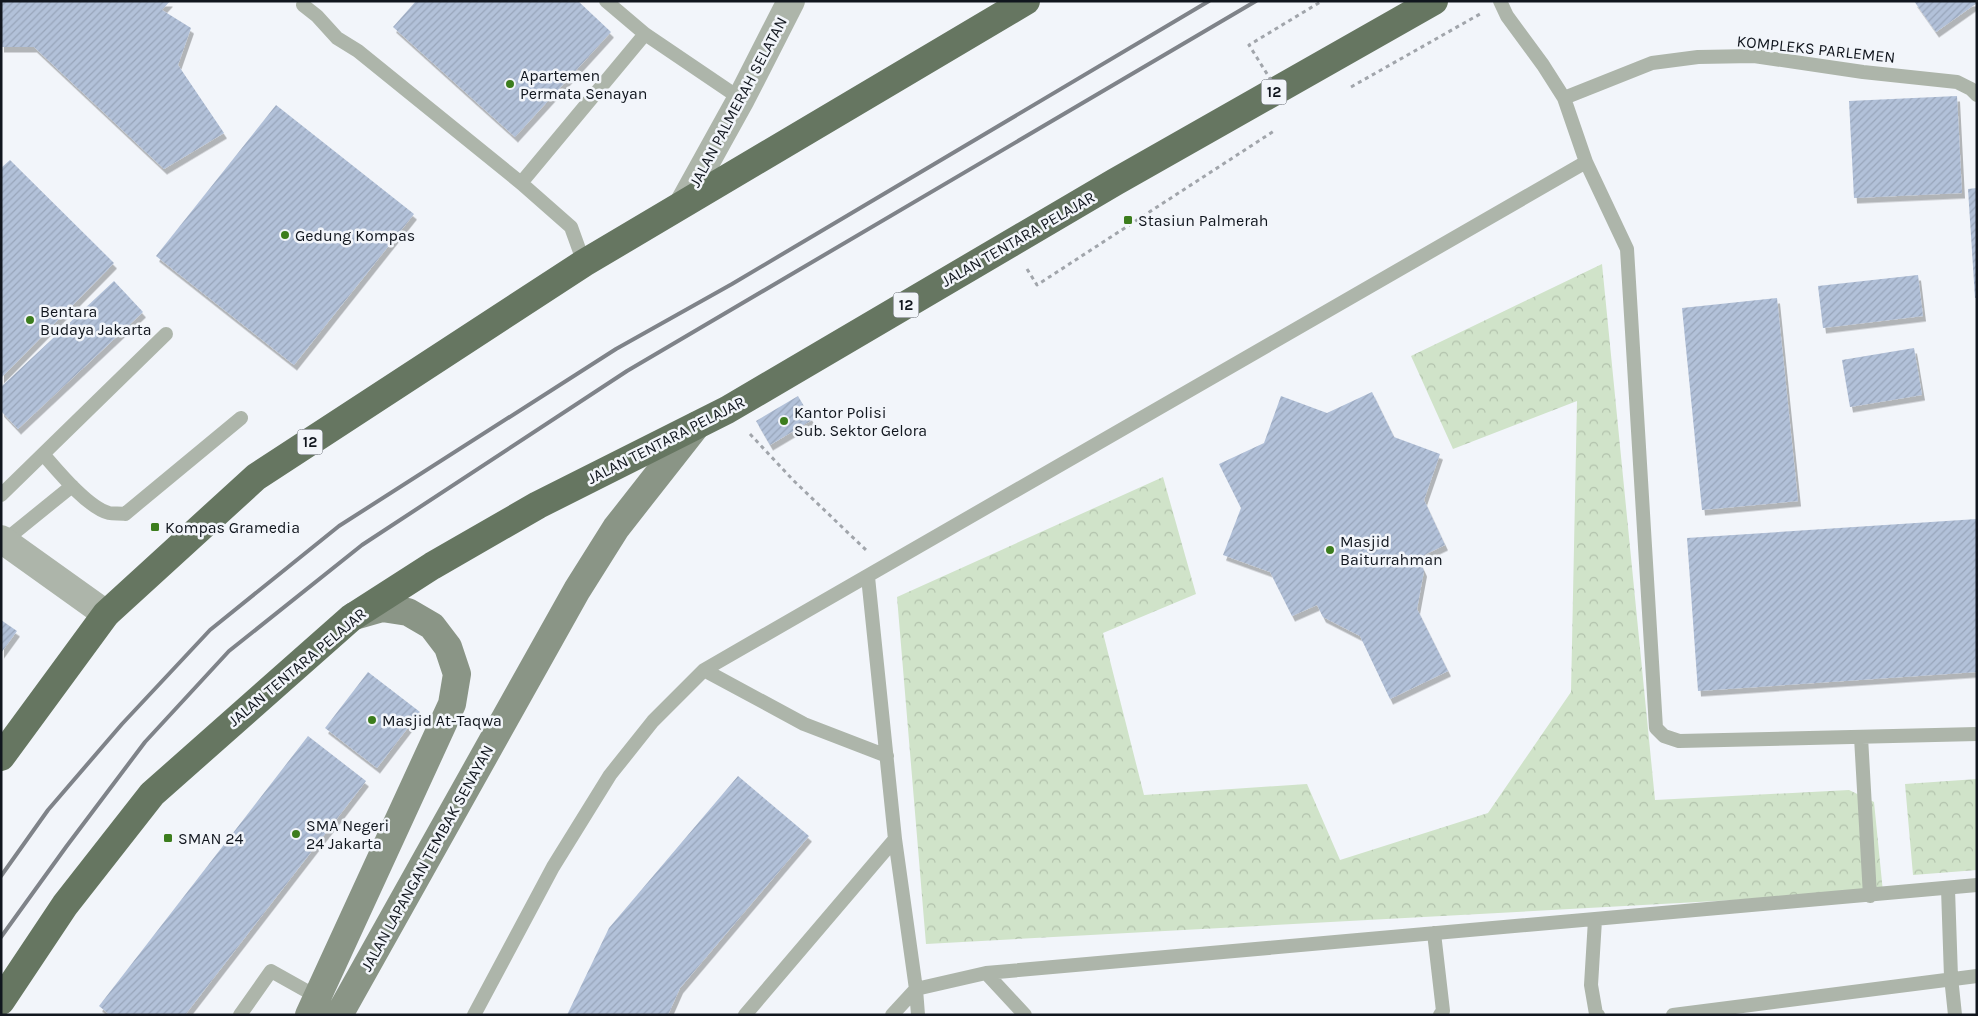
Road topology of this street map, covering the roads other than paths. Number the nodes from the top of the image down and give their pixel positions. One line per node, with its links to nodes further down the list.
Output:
1 (606, 1): 7 (lane)
2 (791, 1): 10 (street, JALAN PALMERAH SELATAN)
3 (1026, 1): 13 (highway, 12)
4 (1434, 1): 17 (highway, JALAN TENTARA PELAJAR / 12)
5 (1500, 2): 9 (lane)
6 (303, 5): 12 (lane)
7 (645, 34): 10 (lane); 12 (lane)
8 (1977, 95): 9 (lane, KOMPLEKS PARLEMEN)
9 (1564, 98): 11 (lane)
10 (741, 99): 13 (street, JALAN PALMERAH SELATAN)
11 (1586, 162): 22 (lane); 27 (lane)
12 (521, 182): 14 (lane)
13 (684, 202): 14 (highway, 12)
14 (584, 263): 23 (highway, 12)
15 (166, 334): 18 (lane)
16 (241, 418): 19 (lane)
17 (696, 426): 24 (highway, JALAN TENTARA PELAJAR / 12); 42 (main road, JALAN LAPANGAN TEMBAK SENAYAN)
18 (42, 454): 19 (lane); 20 (lane)
19 (72, 486): 21 (lane)
20 (1, 495)
21 (2, 540): 23 (street)
22 (868, 577): 25 (lane); 28 (lane)
23 (106, 614): 29 (highway, 12)
24 (351, 618): 40 (highway, JALAN TENTARA PELAJAR / 12); 41 (main road, JALAN LAPANGAN TEMBAK SENAYAN)
25 (704, 670): 28 (lane); 44 (lane)
26 (1977, 734): 27 (lane)
27 (1861, 737): 33 (lane)
28 (887, 756): 30 (lane)
29 (1, 757)
30 (894, 839): 39 (lane); 45 (lane)
31 (1977, 885): 32 (lane)
32 (1948, 889): 33 (lane); 38 (lane)
33 (1870, 896): 34 (lane)
34 (1595, 920): 35 (lane); 50 (lane)
35 (1434, 934): 36 (lane); 49 (lane)
36 (986, 973): 39 (lane); 48 (lane)
37 (1977, 976): 38 (lane)
38 (1951, 978): 51 (lane); 52 (lane)
39 (916, 989): 46 (lane); 47 (lane)
40 (1, 1001)
41 (313, 1006): 42 (lane); 43 (lane)
42 (340, 1012)
43 (240, 1015)
44 (474, 1015)
45 (745, 1015)
46 (892, 1015)
47 (918, 1015)
48 (1025, 1015)
49 (1440, 1015)
50 (1598, 1015)
51 (1673, 1015)
52 (1954, 1015)

